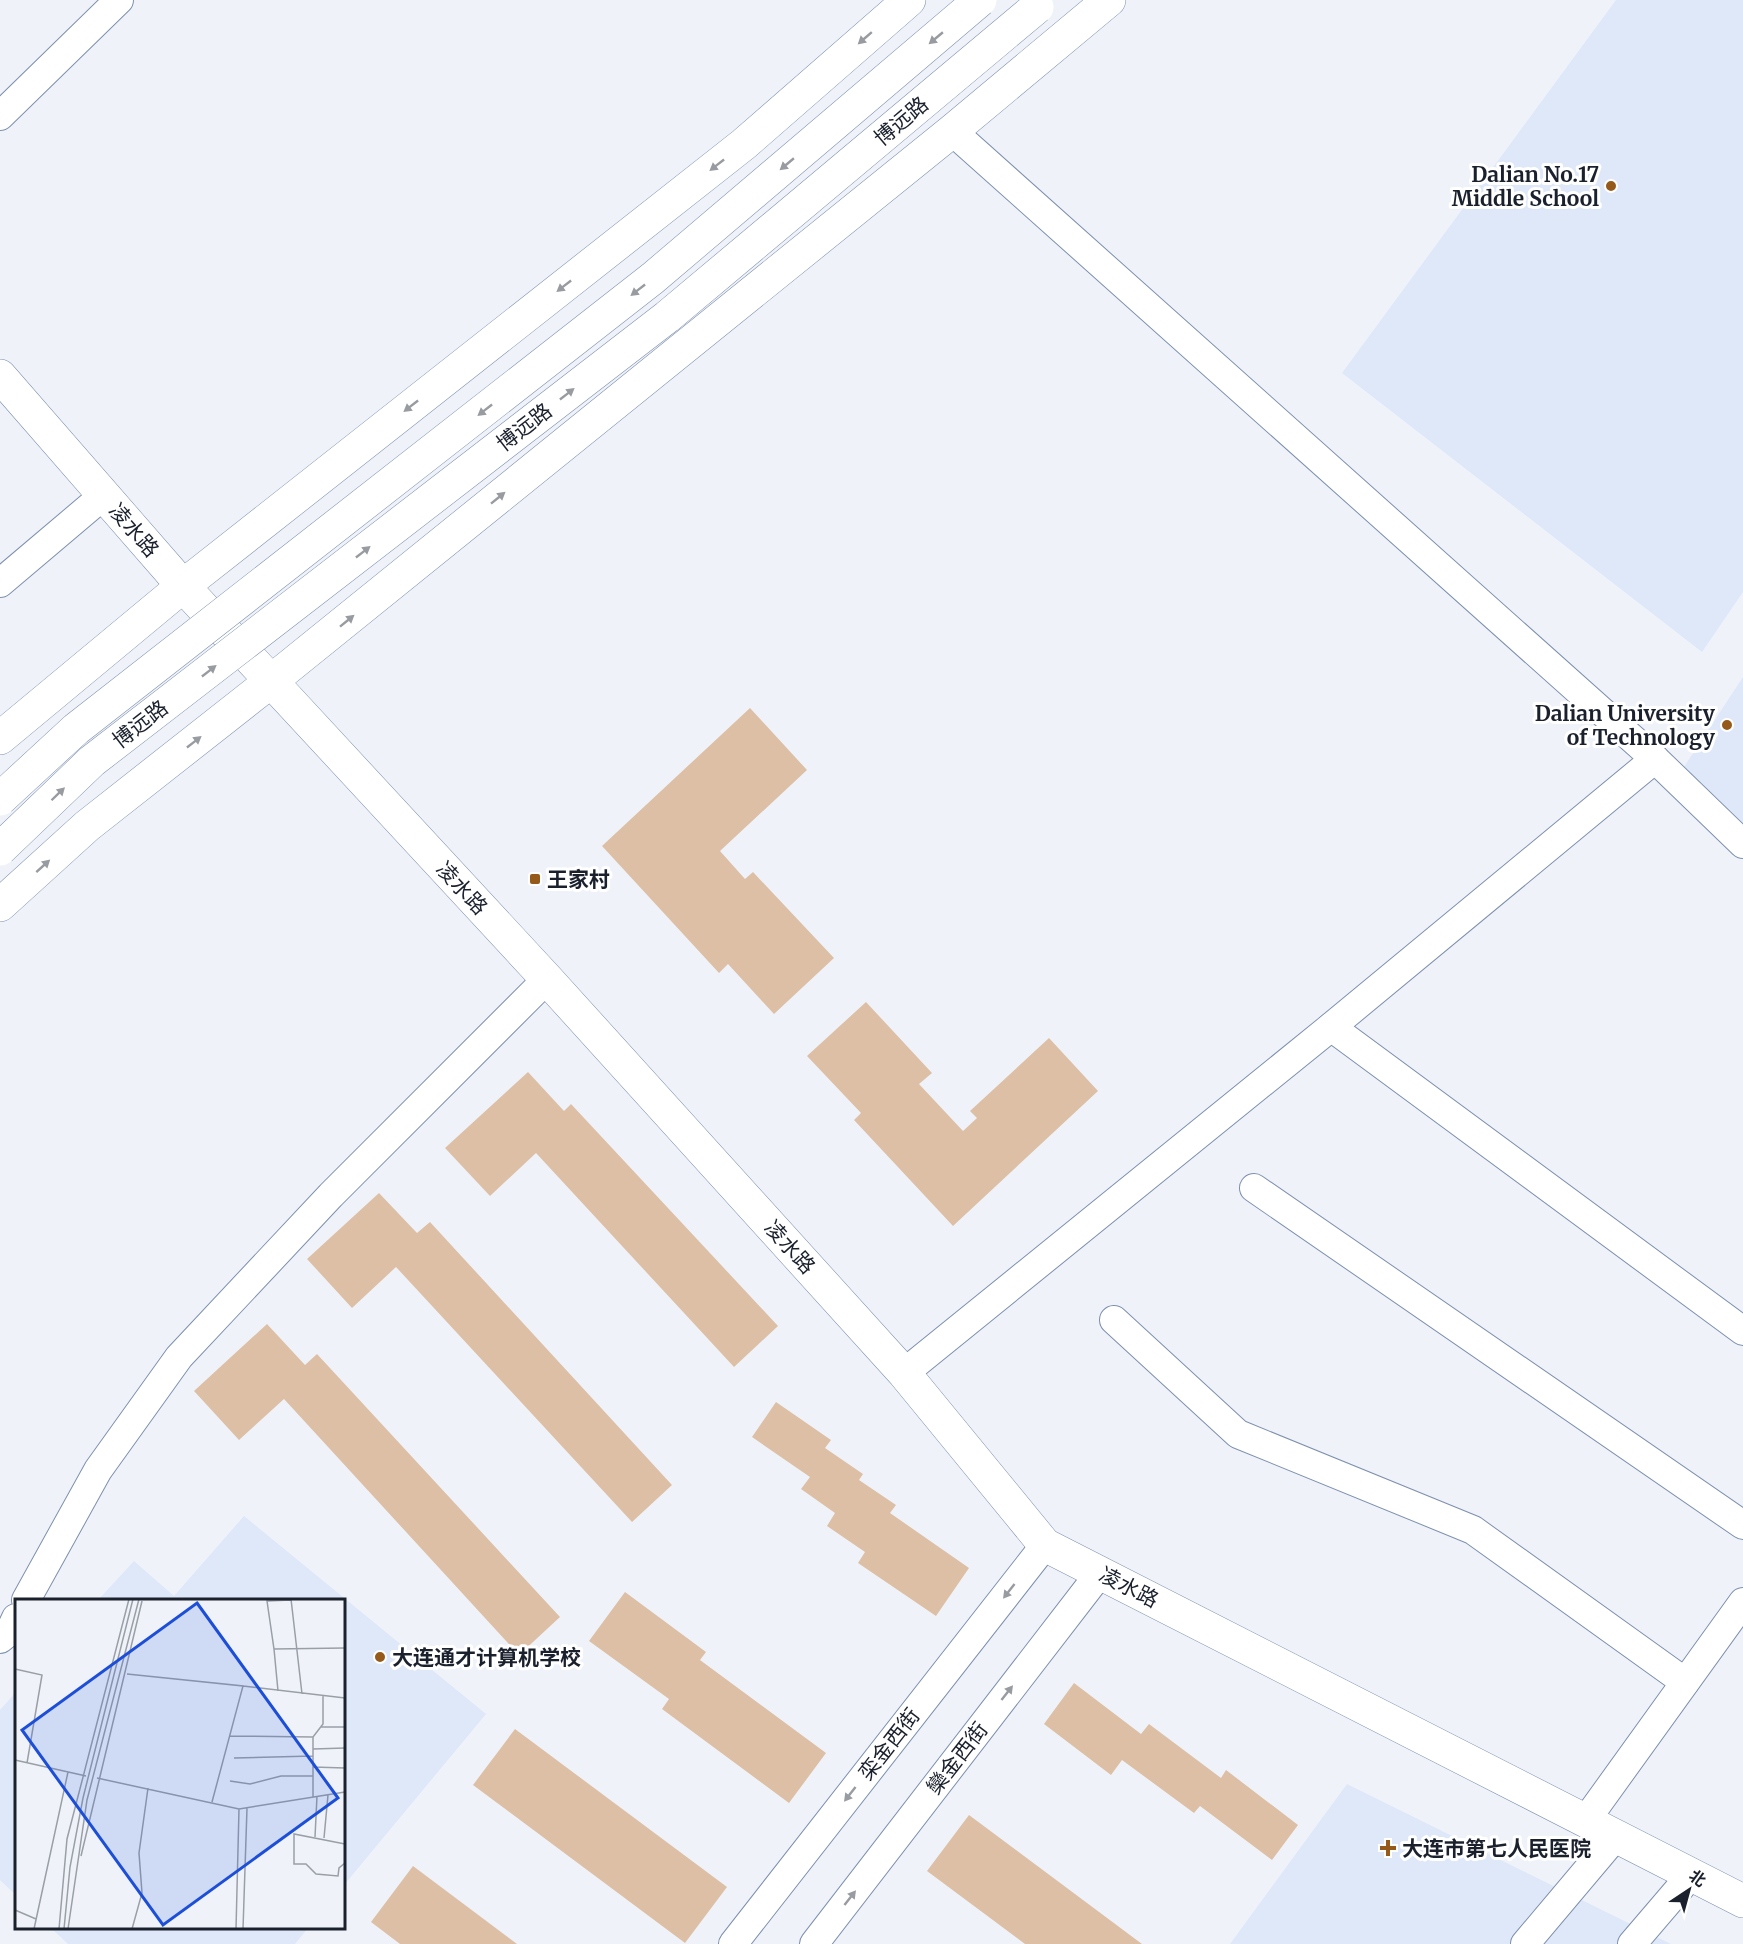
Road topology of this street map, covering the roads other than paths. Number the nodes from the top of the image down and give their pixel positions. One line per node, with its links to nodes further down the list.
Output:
1 (119, 0): 6 (street)
2 (909, 0): 11 (main road, one-way to 11)
3 (980, 0): 15 (main road, one-way to 15, bridge)
4 (1109, 0): 7 (main road)
5 (1041, 4): 17 (main road, 博远路, one-way to 5, bridge)
6 (0, 116)
7 (952, 131): 12 (main road, one-way to 7); 14 (street)
8 (0, 376): 9 (main road, 凌水路)
9 (104, 495): 10 (street); 11 (main road, 凌水路)
10 (0, 583)
11 (183, 586): 12 (main road, 凌水路); 13 (main road)
12 (270, 682): 18 (main road, one-way to 12); 19 (main road, 凌水路)
13 (0, 738)
14 (1655, 759): 16 (street); 20 (street)
15 (0, 800)
16 (1743, 844)
17 (0, 849)
18 (0, 905)
19 (547, 979): 24 (main road, 凌水路); 28 (street)
20 (1331, 1027): 23 (street); 24 (street)
21 (1254, 1188): 25 (street)
22 (1114, 1320): 33 (street)
23 (1743, 1331)
24 (904, 1373): 26 (main road, 凌水路)
25 (1743, 1525)
26 (1045, 1545): 27 (main road, 凌水路); 38 (street, 栾金西街, one-way to 38)
27 (1100, 1573): 34 (main road, 凌水路); 39 (street, 欒金西街, one-way to 27)
28 (27, 1599)
29 (1743, 1602): 31 (street)
30 (15, 1620): 32 (street)
31 (1735, 1631): 33 (street)
32 (0, 1639)
33 (1685, 1682): 34 (street)
34 (1586, 1820): 35 (main road, 凌水路)
35 (1616, 1836): 36 (main road, 凌水路); 40 (street)
36 (1691, 1875): 37 (main road, 凌水路); 41 (street)
37 (1743, 1901)
38 (733, 1944)
39 (814, 1944)
40 (1525, 1944)
41 (1632, 1944)

